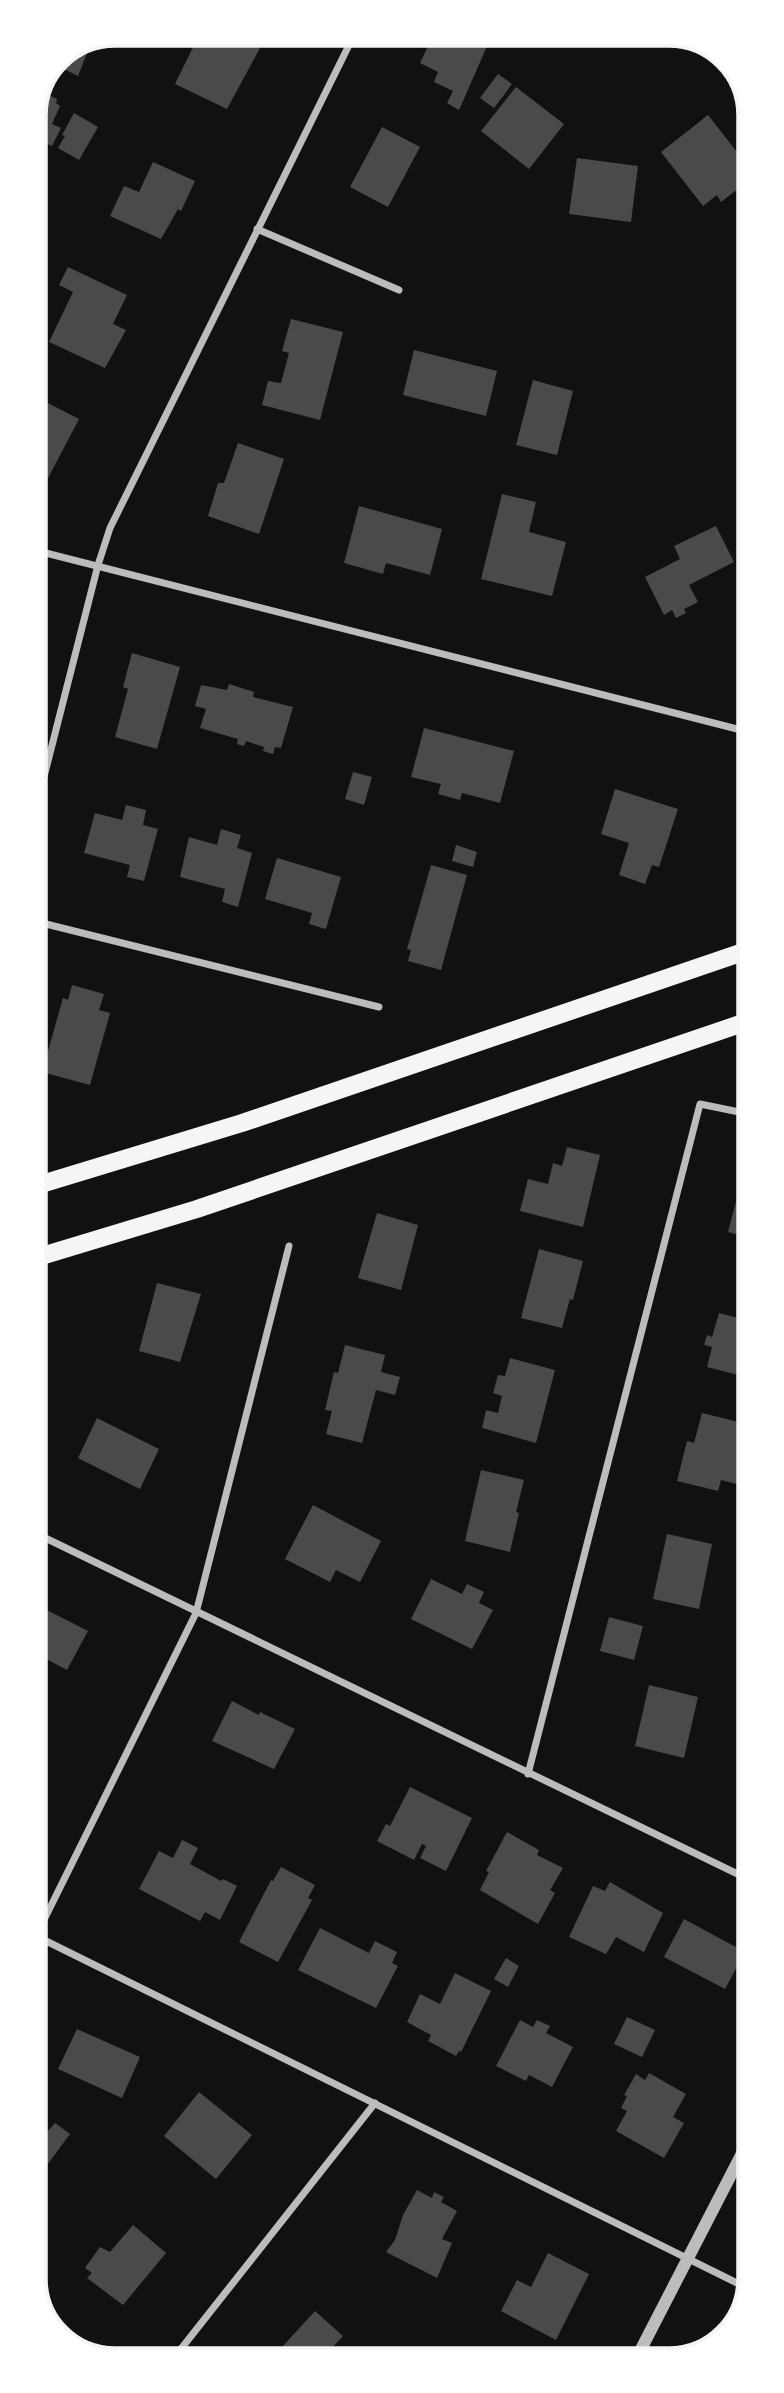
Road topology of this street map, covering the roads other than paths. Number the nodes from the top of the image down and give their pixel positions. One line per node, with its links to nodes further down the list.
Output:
1 (349, 45): 2 (street)
2 (257, 229): 3 (street); 5 (street)
3 (399, 290)
4 (45, 553): 5 (street)
5 (98, 565): 6 (street); 7 (street)
6 (738, 729)
7 (45, 773)
8 (45, 924): 10 (street)
9 (738, 954): 13 (main road)
10 (379, 1007)
11 (738, 1025): 15 (main road)
12 (738, 1112): 18 (street)
13 (45, 1183)
14 (289, 1245): 17 (street)
15 (45, 1255)
16 (45, 1538): 17 (street)
17 (196, 1613): 18 (street); 20 (street)
18 (528, 1774): 19 (street)
19 (738, 1875)
20 (45, 1918)
21 (45, 1940): 22 (street)
22 (375, 2103): 24 (street); 26 (street)
23 (738, 2161): 24 (street)
24 (688, 2258): 25 (street); 27 (street)
25 (738, 2283)
26 (182, 2347)
27 (642, 2348)

